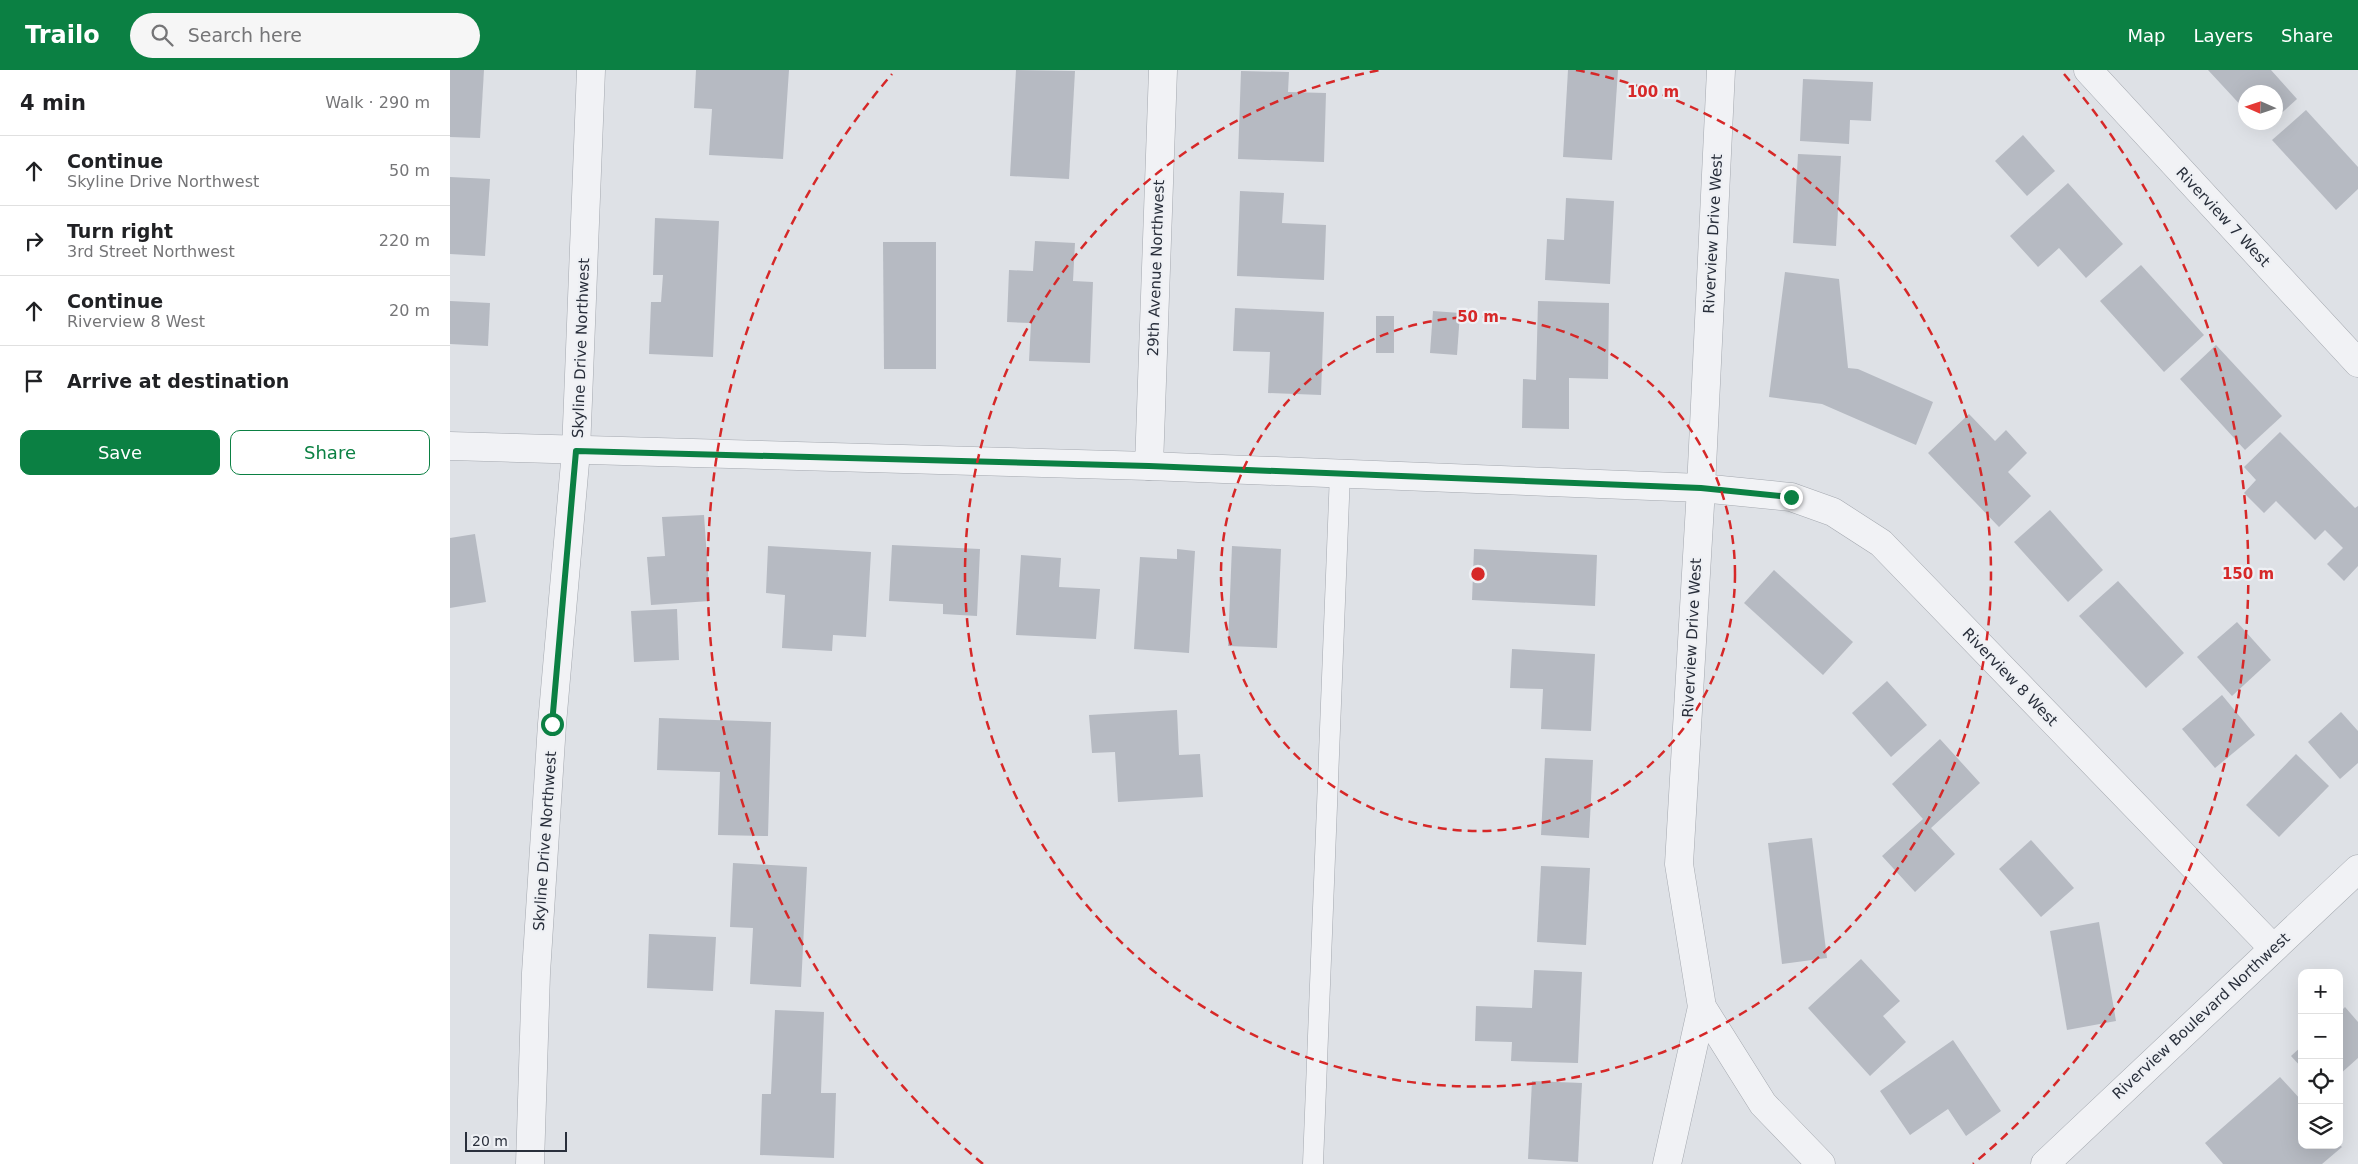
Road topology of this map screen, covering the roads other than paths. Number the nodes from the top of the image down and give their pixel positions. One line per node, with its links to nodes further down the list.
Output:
1 (592, 70): 7 (street, Skyline Drive Northwest)
2 (1163, 70): 8 (street, 29th Avenue Northwest)
3 (1721, 70): 10 (street, Riverview Drive West)
4 (2088, 70): 5 (street, Riverview 7 West)
5 (2358, 364)
6 (450, 446): 7 (street, Riverview 8 West)
7 (576, 451): 8 (street, Riverview 8 West); 14 (street, Skyline Drive Northwest)
8 (1149, 466): 9 (street, Riverview 8 West)
9 (1340, 474): 10 (street, Riverview 8 West); 15 (lane)
10 (1701, 488): 12 (street, Riverview 8 West); 13 (street, Riverview Drive West)
11 (2358, 869): 12 (street, Riverview Boulevard Northwest)
12 (2274, 948): 18 (street, Riverview Boulevard Northwest)
13 (1702, 1007): 16 (street); 17 (street, Riverview Drive West)
14 (530, 1164)
15 (1313, 1164)
16 (1667, 1164)
17 (1820, 1164)
18 (2045, 1164)

